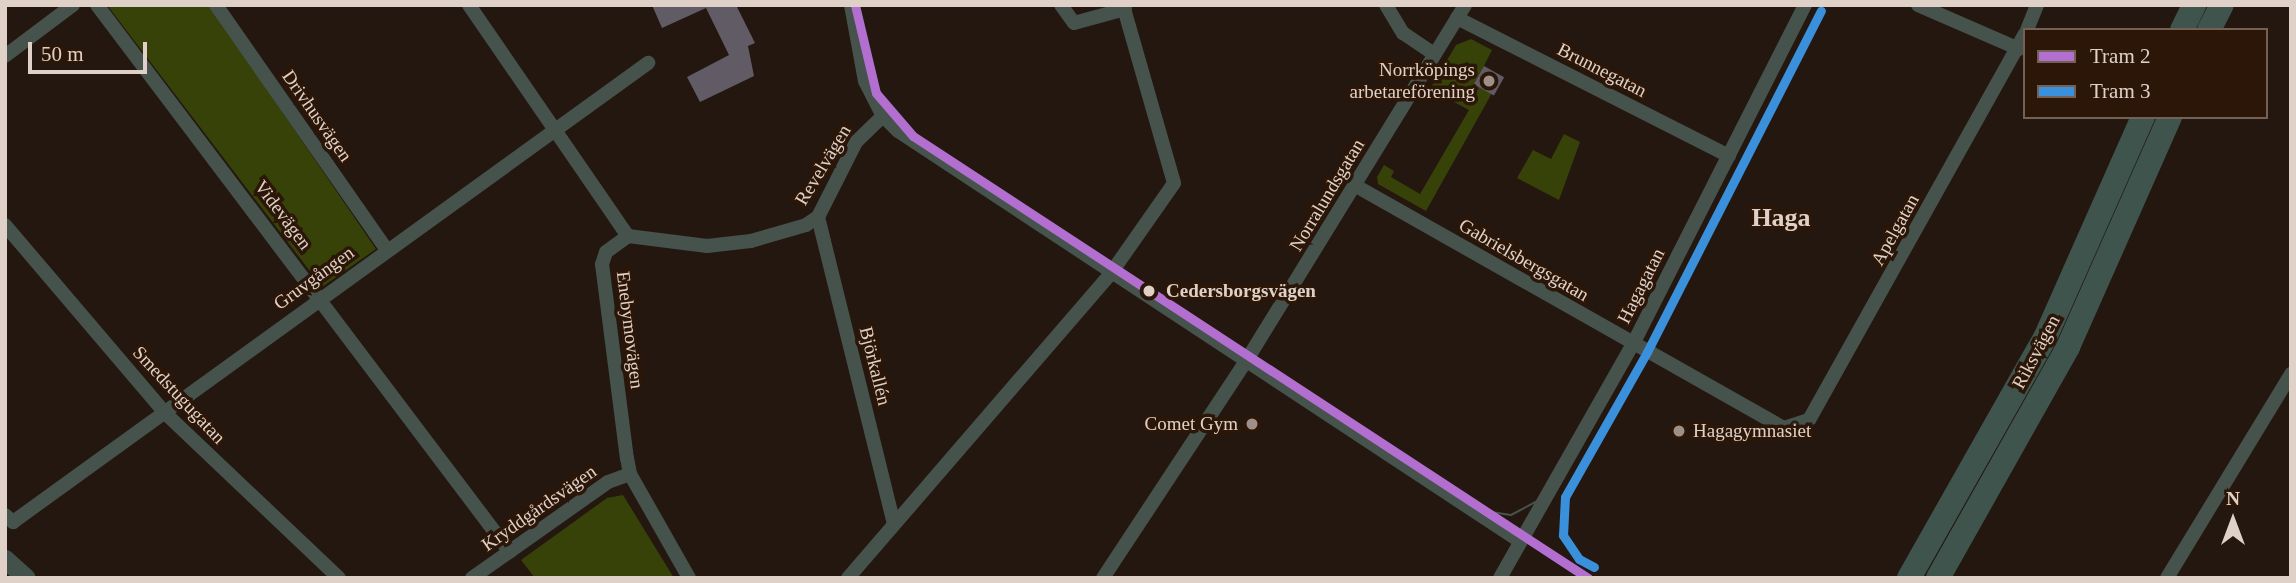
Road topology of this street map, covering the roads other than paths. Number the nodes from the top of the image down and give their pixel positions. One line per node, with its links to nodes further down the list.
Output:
1 (73, 5): 21 (street)
2 (97, 5): 34 (street, Videvägen)
3 (216, 5): 32 (street, Drivhusvägen)
4 (470, 5): 26 (street)
5 (852, 5): 23 (street)
6 (1061, 5): 13 (street)
7 (1386, 5): 20 (street)
8 (1805, 5): 27 (street, Hagagatan)
9 (1918, 5): 19 (street)
10 (2037, 5): 15 (street, Apelgatan)
11 (2194, 5): 16 (highway)
12 (2222, 5): 17 (highway)
13 (1124, 7): 33 (street)
14 (1461, 12): 20 (street, Norralundsgatan); 27 (street, Brunnegatan)
15 (2028, 28)
16 (2183, 28)
17 (2210, 28)
18 (2023, 39): 19 (street, Apelgatan)
19 (2019, 49): 39 (street, Apelgatan)
20 (1434, 54): 28 (street, Norralundsgatan)
21 (5, 56)
22 (649, 63): 26 (street, Gruvgången)
23 (883, 116): 29 (street, Revelvägen); 33 (street)
24 (2142, 119): 53 (highway, Riksvägen)
25 (2169, 119): 54 (highway, Riksvägen)
26 (554, 128): 31 (street); 32 (street, Gruvgången)
27 (1729, 156): 35 (street, Hagagatan)
28 (1356, 186): 35 (street, Gabrielsbergsgatan); 36 (street, Norralundsgatan)
29 (818, 218): 31 (street, Revelvägen); 42 (street, Björkallén)
30 (5, 225): 38 (street, Smedstugugatan)
31 (628, 236): 40 (street, Enebymovägen)
32 (387, 250): 34 (street, Gruvgången)
33 (1112, 273): 36 (street); 42 (street)
34 (320, 296): 38 (street, Gruvgången); 44 (street, Videvägen)
35 (1633, 344): 39 (street, Gabrielsbergsgatan); 43 (street, Hagagatan)
36 (1246, 361): 43 (street); 51 (street, Norralundsgatan)
37 (2291, 374): 55 (street)
38 (164, 412): 41 (street, Gruvgången); 47 (street, Smedstugugatan)
39 (1784, 428)
40 (630, 474): 44 (street, Kryddgårdsvägen); 49 (street, Enebymovägen)
41 (5, 515)
42 (894, 523): 50 (street)
43 (1521, 542): 52 (street, Hagagatan)
44 (510, 552): 48 (street, Kryddgårdsvägen)
45 (5, 559): 46 (main road)
46 (26, 578)
47 (339, 578)
48 (472, 578)
49 (689, 578)
50 (848, 578)
51 (1103, 578)
52 (1500, 578)
53 (1909, 578)
54 (1938, 578)
55 (2167, 578)

